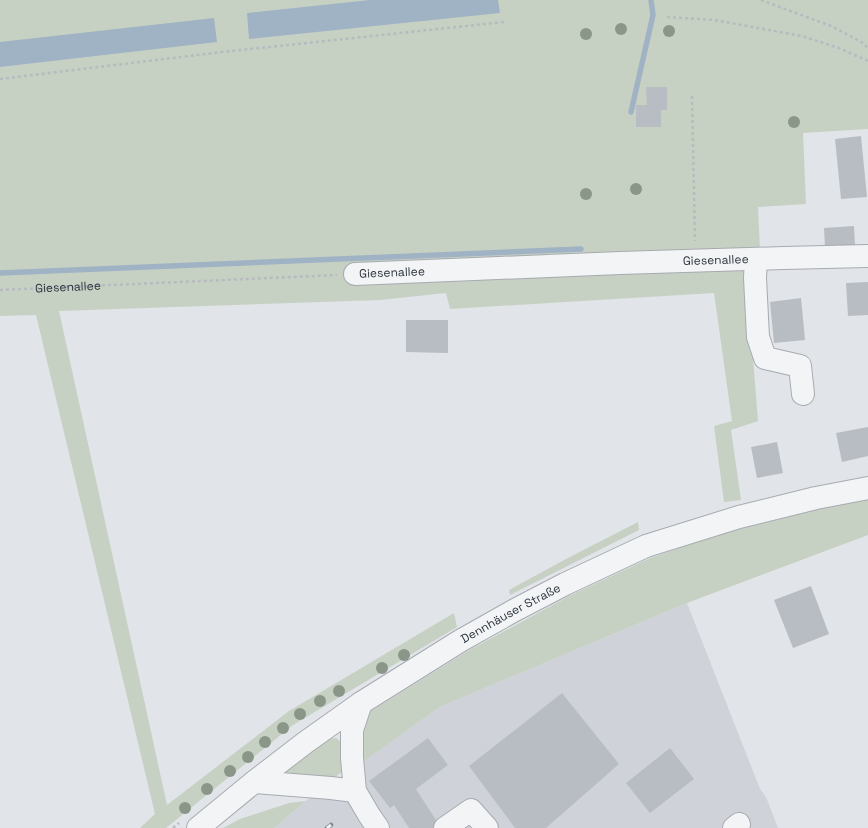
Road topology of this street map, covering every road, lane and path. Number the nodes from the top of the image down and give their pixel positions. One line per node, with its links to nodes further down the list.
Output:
1 (761, 0): 4 (path)
2 (667, 17): 5 (path)
3 (504, 22): 6 (path)
4 (868, 50)
5 (868, 61)
6 (0, 79)
7 (692, 96): 10 (path)
8 (868, 256): 9 (street, Giesenallee)
9 (756, 259): 10 (street, Giesenallee); 13 (street)
10 (693, 260): 11 (street, Giesenallee)
11 (355, 274): 12 (path, Giesenallee)
12 (0, 290)
13 (803, 394)
14 (868, 488): 15 (street, Dennhäuser Straße)
15 (361, 703): 16 (street, Dennhäuser Straße); 17 (street)
16 (254, 782): 17 (street); 18 (street, Dennhäuser Straße)
17 (355, 791): 19 (street)
18 (198, 828)
19 (378, 828)
20 (445, 828): 21 (street)
21 (487, 828)

